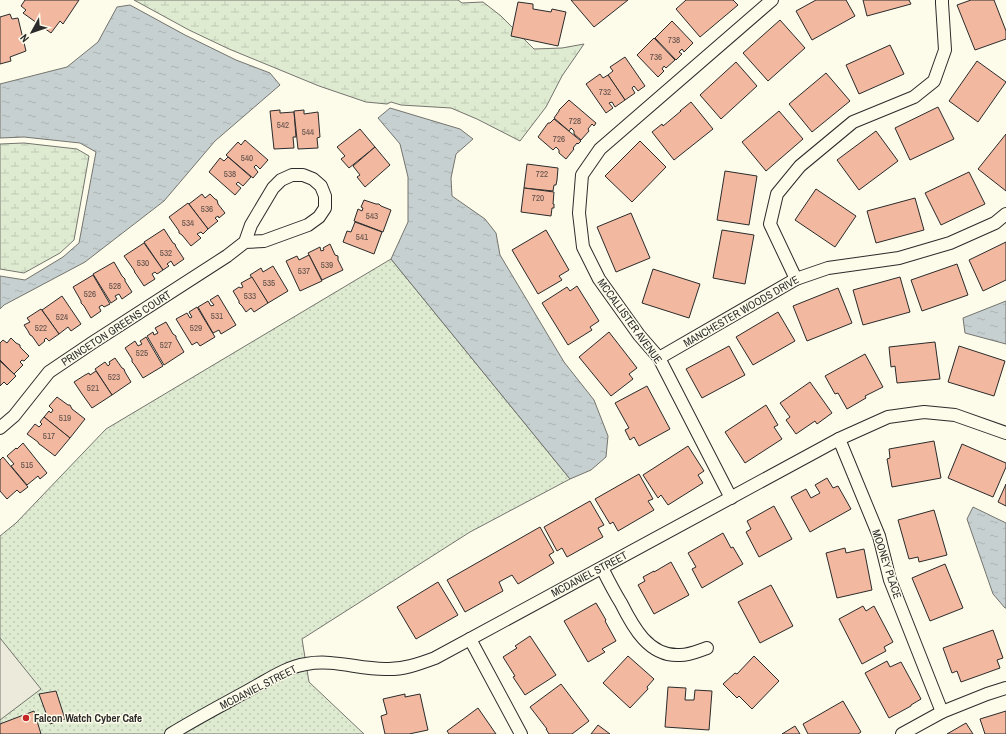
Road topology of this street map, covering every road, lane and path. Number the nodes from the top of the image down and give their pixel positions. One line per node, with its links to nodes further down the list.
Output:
1 (772, 0): 6 (street, MCCALLISTER AVENUE)
2 (942, 0): 5 (street)
3 (1006, 214): 5 (street, MANCHESTER WOODS DRIVE)
4 (245, 242): 4 (street); 7 (street, PRINCETON GREENS COURT)
5 (796, 279): 6 (street, MANCHESTER WOODS DRIVE)
6 (659, 358): 10 (street, MCCALLISTER AVENUE)
7 (0, 428)
8 (1006, 433): 9 (street, MCDANIEL STREET)
9 (839, 440): 10 (street, MCDANIEL STREET); 15 (street, MOONEY PLACE)
10 (731, 498): 11 (street, MCDANIEL STREET)
11 (602, 568): 12 (street, MCDANIEL STREET); 13 (street)
12 (470, 639): 16 (street, MCDANIEL STREET); 17 (street)
13 (707, 648)
14 (1006, 688): 15 (street)
15 (942, 712): 18 (street)
16 (171, 734)
17 (521, 734)
18 (902, 734)

